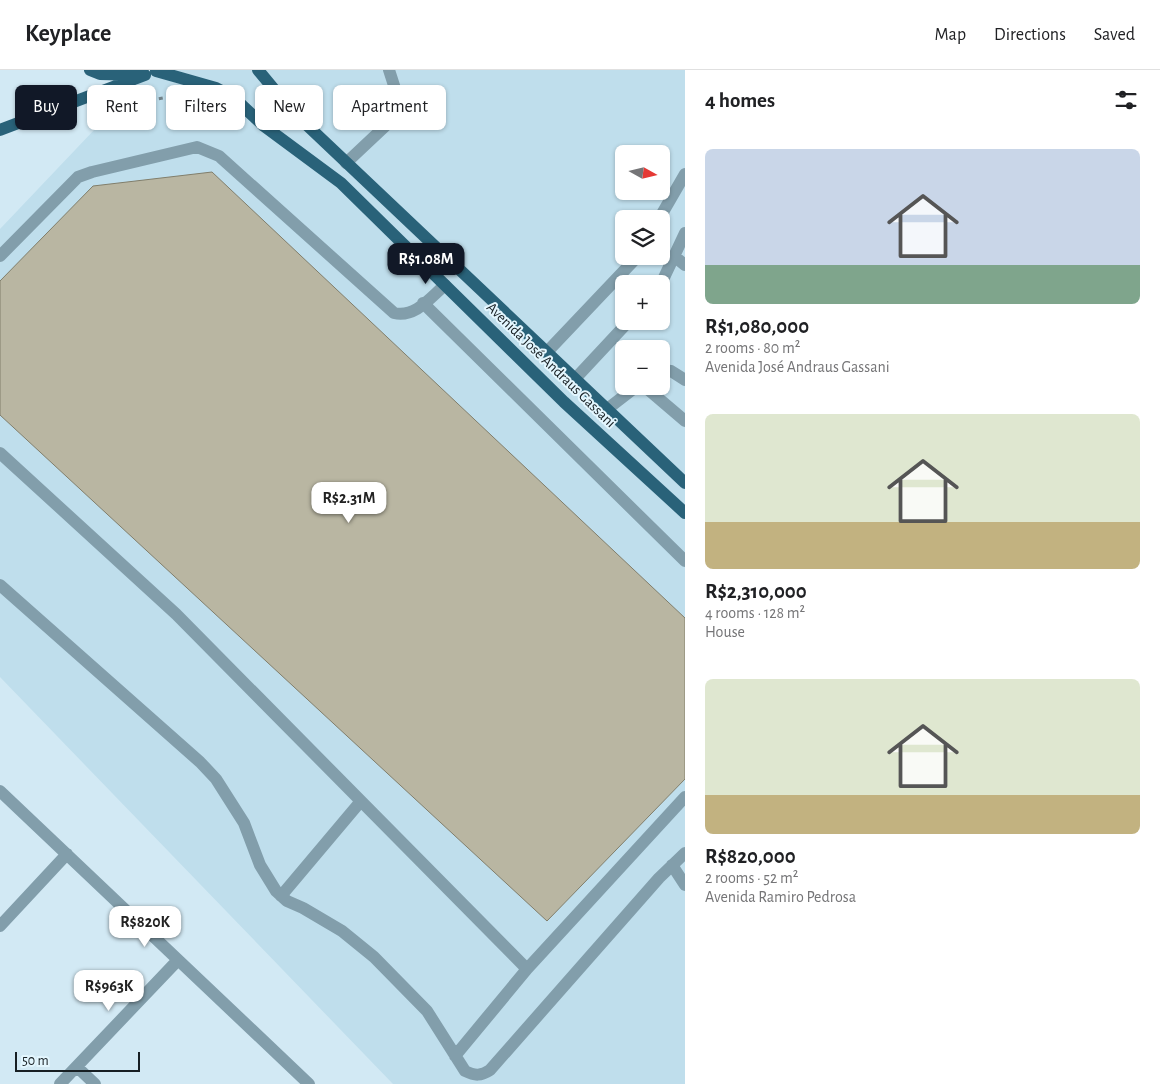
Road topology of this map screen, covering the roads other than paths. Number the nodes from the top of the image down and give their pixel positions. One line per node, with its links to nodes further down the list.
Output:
1 (90, 70): 4 (main road, Avenida José Andraus Gassani)
2 (258, 70): 6 (main road, Avenida José Andraus Gassani)
3 (389, 70): 6 (street)
4 (153, 72): 5 (main road); 8 (main road, Avenida José Andraus Gassani)
5 (0, 130)
6 (350, 166): 8 (main road); 19 (main road, Avenida José Andraus Gassani)
7 (685, 174): 9 (street)
8 (340, 183): 16 (main road, Avenida José Andraus Gassani)
9 (664, 210)
10 (685, 233): 12 (street)
11 (0, 256): 17 (street)
12 (674, 256): 14 (street); 15 (street)
13 (629, 265): 19 (street)
14 (685, 265)
15 (665, 275)
16 (445, 285): 17 (street); 25 (main road, Avenida José Andraus Gassani)
17 (423, 304): 31 (street)
18 (621, 330): 22 (street)
19 (546, 353): 22 (main road, Avenida José Andraus Gassani)
20 (670, 371): 21 (street)
21 (685, 380)
22 (577, 383): 25 (main road); 26 (main road, Avenida José Andraus Gassani)
23 (625, 395): 26 (street)
24 (655, 395): 27 (street)
25 (564, 402): 30 (main road, Avenida José Andraus Gassani)
26 (606, 410): 29 (main road, Avenida José Andraus Gassani)
27 (685, 421)
28 (0, 453): 35 (street)
29 (685, 483)
30 (685, 513)
31 (685, 561)
32 (0, 585): 40 (street)
33 (0, 791): 37 (street)
34 (685, 797): 43 (street)
35 (361, 801): 40 (street); 43 (street)
36 (685, 853): 38 (street)
37 (67, 854): 41 (street); 42 (street)
38 (672, 865): 39 (street); 44 (street)
39 (685, 885)
40 (281, 896): 44 (street)
41 (0, 926)
42 (178, 960): 45 (street); 48 (street)
43 (527, 969): 44 (street)
44 (455, 1056)
45 (77, 1067): 46 (street); 47 (street)
46 (60, 1084)
47 (95, 1084)
48 (309, 1084)

